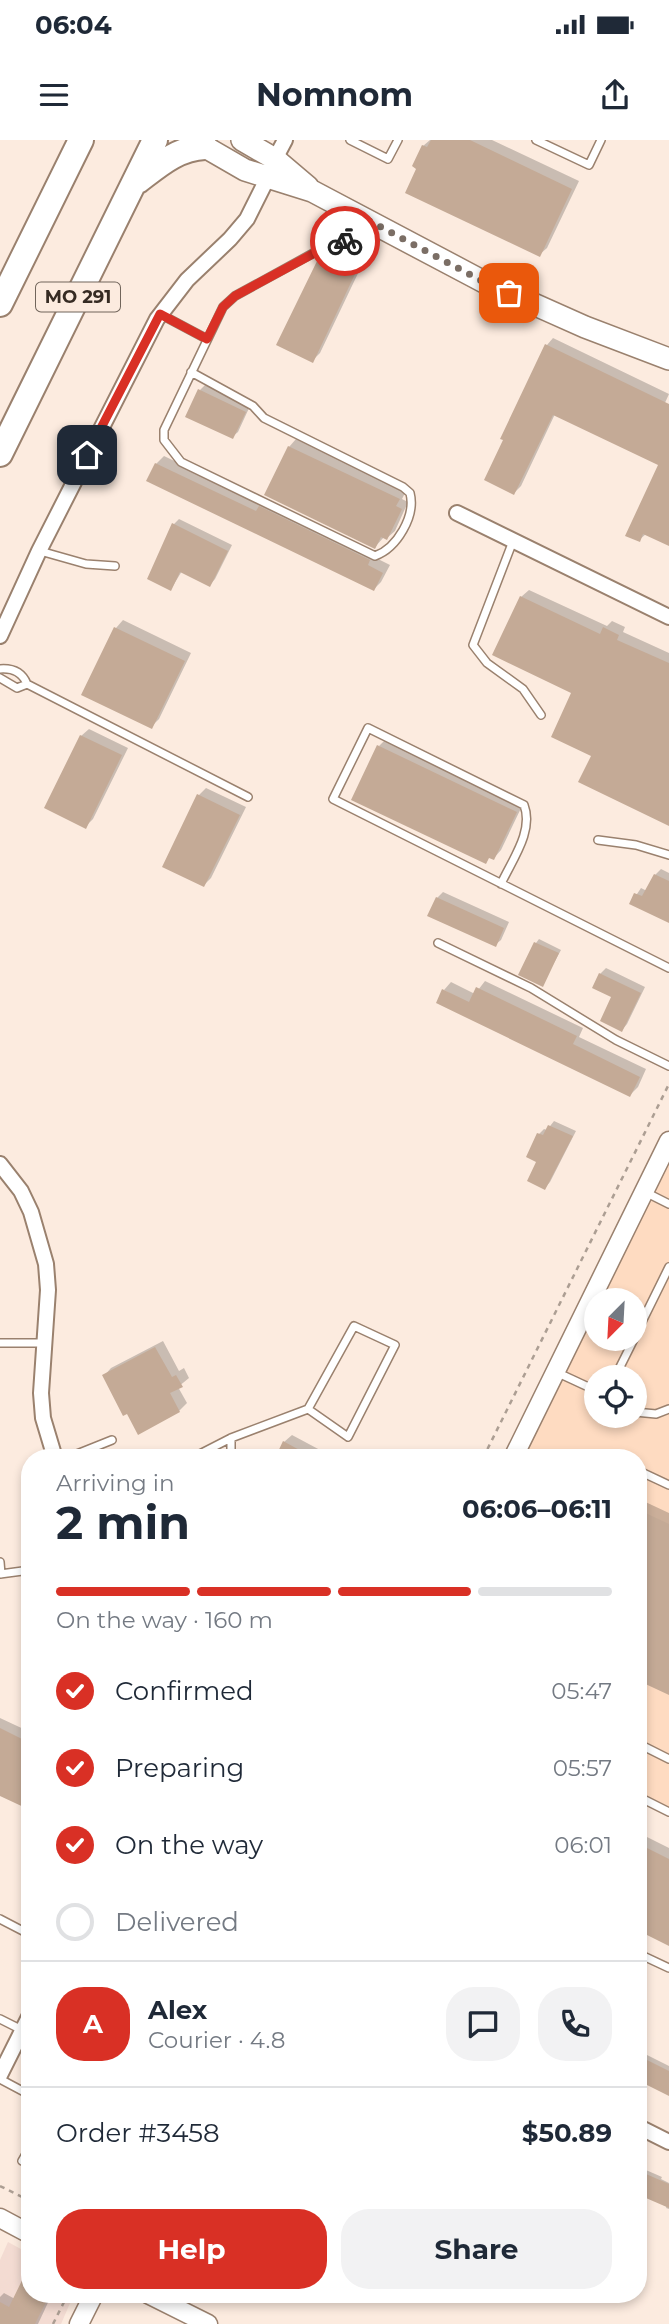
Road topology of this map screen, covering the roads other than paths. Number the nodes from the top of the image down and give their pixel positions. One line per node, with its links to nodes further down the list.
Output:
1 (81, 140): 14 (highway, MO 291)
2 (155, 140): 11 (highway, MO 291)
3 (242, 140): 9 (main road)
4 (350, 140): 5 (lane)
5 (398, 140)
6 (536, 140): 7 (lane)
7 (601, 140)
8 (199, 144): 10 (main road); 11 (highway)
9 (280, 149): 12 (main road)
10 (267, 178): 12 (main road); 15 (street)
11 (132, 186): 19 (highway, MO 291)
12 (312, 191): 13 (main road)
13 (362, 217): 16 (lane); 17 (main road)
14 (0, 304)
15 (160, 314): 16 (lane); 22 (street)
16 (207, 339): 18 (lane)
17 (669, 359)
18 (191, 373): 18 (lane)
19 (0, 454)
20 (457, 513): 21 (street)
21 (513, 541): 24 (street); 29 (lane)
22 (39, 551): 23 (lane); 25 (street)
23 (115, 566)
24 (669, 617)
25 (0, 636)
26 (0, 669): 28 (lane)
27 (0, 678): 28 (lane)
28 (27, 684): 30 (lane)
29 (541, 715)
30 (248, 797)
31 (598, 840): 32 (lane)
32 (669, 855)
33 (501, 884): 33 (lane); 35 (lane)
34 (438, 943): 36 (lane)
35 (669, 968)
36 (669, 1066)
37 (669, 1141): 39 (street)
38 (0, 1164): 44 (street)
39 (644, 1192): 40 (lane); 45 (street)
40 (669, 1204)
41 (669, 1267): 42 (lane)
42 (648, 1310)
43 (0, 1342): 44 (lane)
44 (44, 1343): 52 (street)
45 (556, 1372): 46 (lane); 56 (street)
46 (584, 1385)
47 (308, 1409): 47 (lane); 50 (lane)
48 (669, 1409): 49 (lane)
49 (647, 1413)
50 (231, 1438): 54 (lane); 55 (lane)
51 (112, 1440): 53 (lane)
52 (52, 1449)
53 (90, 1449)
54 (210, 1449)
55 (231, 1449)
56 (518, 1449)
57 (647, 1475): 58 (lane)
58 (669, 1485)
59 (0, 1562): 61 (lane)
60 (21, 1571): 61 (lane)
61 (0, 1574)
62 (647, 1748): 63 (lane)
63 (669, 1759)
64 (647, 1801): 65 (lane)
65 (669, 1812)
66 (0, 1919): 67 (lane)
67 (21, 1930)
68 (647, 1958): 69 (lane)
69 (669, 1968)
70 (0, 2019): 71 (lane)
71 (21, 2030)
72 (21, 2032): 73 (street)
73 (0, 2077): 74 (lane)
74 (21, 2090)
75 (647, 2131): 76 (street)
76 (669, 2142)
77 (0, 2218): 78 (street)
78 (21, 2229)
79 (90, 2303): 81 (street)
80 (166, 2303): 82 (street)
81 (79, 2324)
82 (208, 2324)

